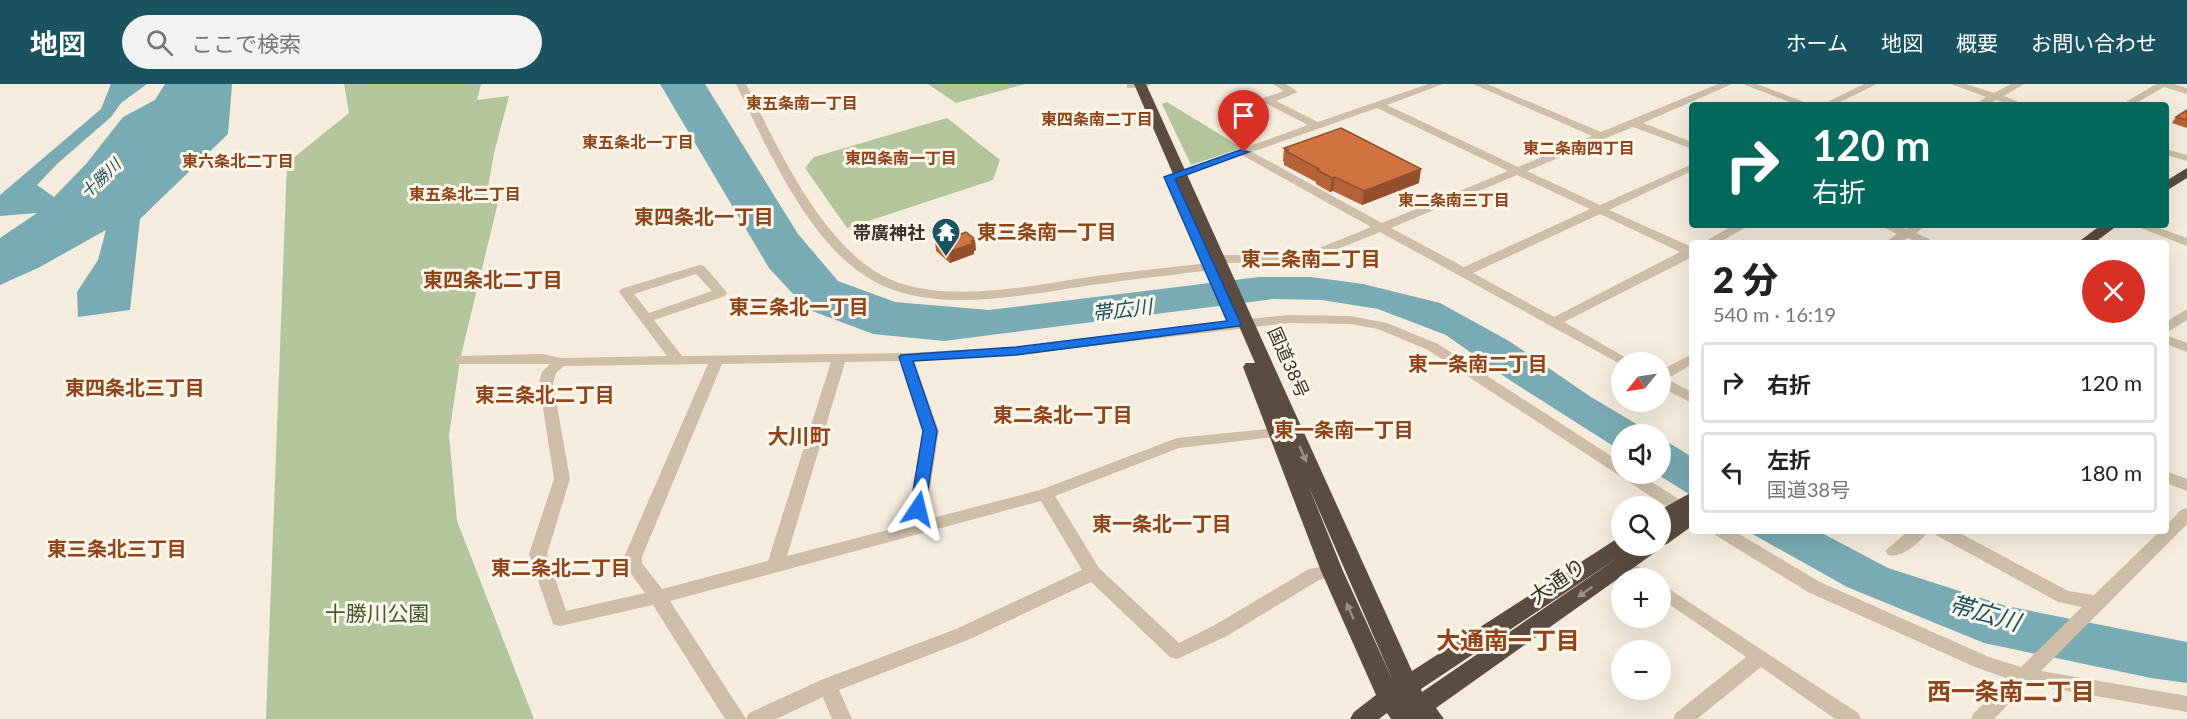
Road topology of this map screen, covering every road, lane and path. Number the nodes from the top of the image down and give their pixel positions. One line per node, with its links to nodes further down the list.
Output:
1 (741, 84): 47 (street)
2 (1278, 84): 21 (street)
3 (1438, 84): 19 (street)
4 (1478, 84): 22 (street)
5 (1727, 84): 20 (street)
6 (1748, 84): 14 (street)
7 (1872, 84): 15 (street)
8 (1956, 84): 13 (street)
9 (2019, 84): 13 (street)
10 (2163, 84): 12 (street); 18 (street)
11 (1138, 85): 30 (highway, 国道38号)
12 (2187, 91)
13 (1995, 97): 16 (street); 17 (street)
14 (1799, 102)
15 (1833, 102)
16 (1985, 102)
17 (2011, 102)
18 (2131, 102)
19 (1378, 105): 21 (street); 28 (street)
20 (1634, 123): 22 (street); 23 (street)
21 (1318, 126): 24 (street)
22 (1601, 136): 28 (street)
23 (1689, 145)
24 (1244, 152): 30 (street); 33 (street)
25 (2169, 153): 26 (street)
26 (2187, 158)
27 (1689, 168): 32 (street)
28 (1518, 171): 32 (street); 33 (street)
29 (2187, 172): 31 (highway)
30 (1174, 175): 47 (highway, 国道38号)
31 (2169, 185)
32 (1600, 209): 45 (street); 48 (street)
33 (1382, 228): 47 (street); 48 (street)
34 (1738, 228): 40 (street)
35 (1894, 228): 39 (street)
36 (1916, 228): 39 (street)
37 (2106, 228): 43 (highway)
38 (2147, 228): 44 (street)
39 (1907, 233): 41 (street); 42 (street)
40 (1714, 240)
41 (1895, 240)
42 (1924, 240)
43 (2088, 240)
44 (2187, 242)
45 (1689, 251)
46 (1689, 254): 52 (street)
47 (1217, 268): 51 (highway, 国道38号)
48 (1464, 272): 52 (street)
49 (2187, 313): 53 (street)
50 (646, 318): 50 (street); 58 (street)
51 (1239, 320): 57 (street); 67 (highway, 国道38号); 68 (street); 97 (highway, 国道38号, one-way to 97)
52 (1554, 322): 56 (street)
53 (2169, 327)
54 (2169, 340): 55 (street)
55 (2187, 348)
56 (1611, 354)
57 (906, 357): 60 (street); 77 (street)
58 (677, 359): 59 (street); 63 (street)
59 (717, 359): 60 (street); 92 (street)
60 (839, 359): 87 (street)
61 (460, 360): 63 (street)
62 (1689, 360): 64 (street)
63 (560, 362): 92 (street)
64 (1671, 372)
65 (1671, 386): 66 (street)
66 (1689, 396)
67 (1278, 433): 72 (street); 89 (highway, 国道38号)
68 (1611, 464)
69 (2169, 477): 71 (street)
70 (1646, 484): 73 (street)
71 (2187, 486)
72 (1045, 494): 77 (street); 90 (street)
73 (1689, 506): 75 (highway); 76 (highway)
74 (2187, 514): 78 (street)
75 (1671, 515)
76 (1671, 526)
77 (915, 528): 87 (street)
78 (2169, 532)
79 (1726, 534): 95 (street)
80 (1915, 534): 83 (street)
81 (1948, 534): 93 (street)
82 (2167, 534): 93 (street)
83 (1894, 551)
84 (1621, 556): 97 (highway, 大通り)
85 (1622, 556): 99 (highway, 大通り, one-way to 99)
86 (1624, 556): 88 (street)
87 (775, 567): 92 (street)
88 (1635, 568)
89 (1332, 572): 90 (street); 97 (highway, 国道38号, one-way to 89)
90 (1093, 573): 96 (street)
91 (1671, 596): 94 (street)
92 (658, 597): 100 (street)
93 (2092, 607): 95 (street)
94 (1760, 657): 104 (street); 105 (street)
95 (2029, 671): 98 (street); 106 (street)
96 (828, 686): 101 (street); 102 (street)
97 (1398, 692): 99 (highway, 国道38号); 103 (highway, 大通り)
98 (2187, 704)
99 (1412, 716)
100 (736, 719)
101 (756, 719)
102 (842, 719)
103 (1362, 719)
104 (1683, 719)
105 (1851, 719)
106 (1981, 719)

